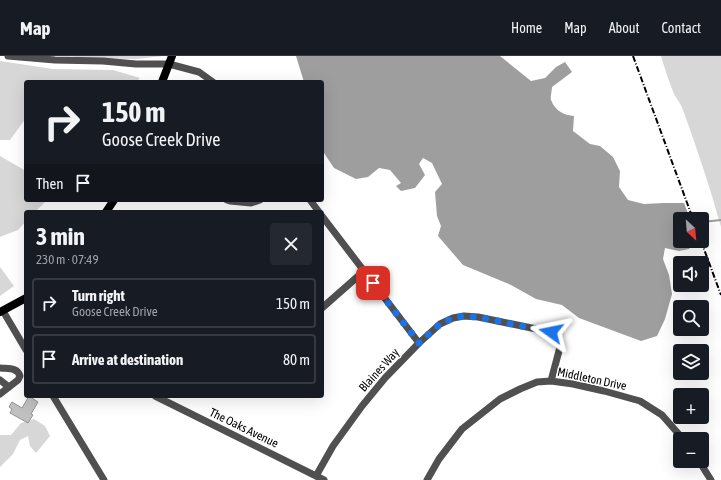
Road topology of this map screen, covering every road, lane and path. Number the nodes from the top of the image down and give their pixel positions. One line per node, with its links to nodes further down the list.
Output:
1 (8, 56): 3 (street)
2 (172, 56): 3 (main road)
3 (169, 64): 4 (main road); 5 (street)
4 (163, 80)
5 (210, 80)
6 (240, 202): 7 (street)
7 (254, 202)
8 (324, 219): 9 (street)
9 (364, 271): 11 (street); 13 (street)
10 (24, 299): 12 (main road)
11 (324, 306)
12 (2, 312): 14 (street)
13 (419, 343): 17 (street, Blaines Way); 24 (street, Blaines Way)
14 (24, 347)
15 (0, 368): 18 (street)
16 (0, 380): 18 (street)
17 (551, 381): 22 (street, Middleton Drive); 27 (street, Middleton Drive)
18 (9, 387): 19 (street)
19 (0, 394)
20 (54, 398): 25 (street)
21 (159, 398): 24 (street, The Oaks Avenue)
22 (677, 432)
23 (703, 468): 28 (street)
24 (316, 476): 26 (street, The Oaks Avenue)
25 (104, 480)
26 (324, 480)
27 (427, 480)
28 (711, 480)

